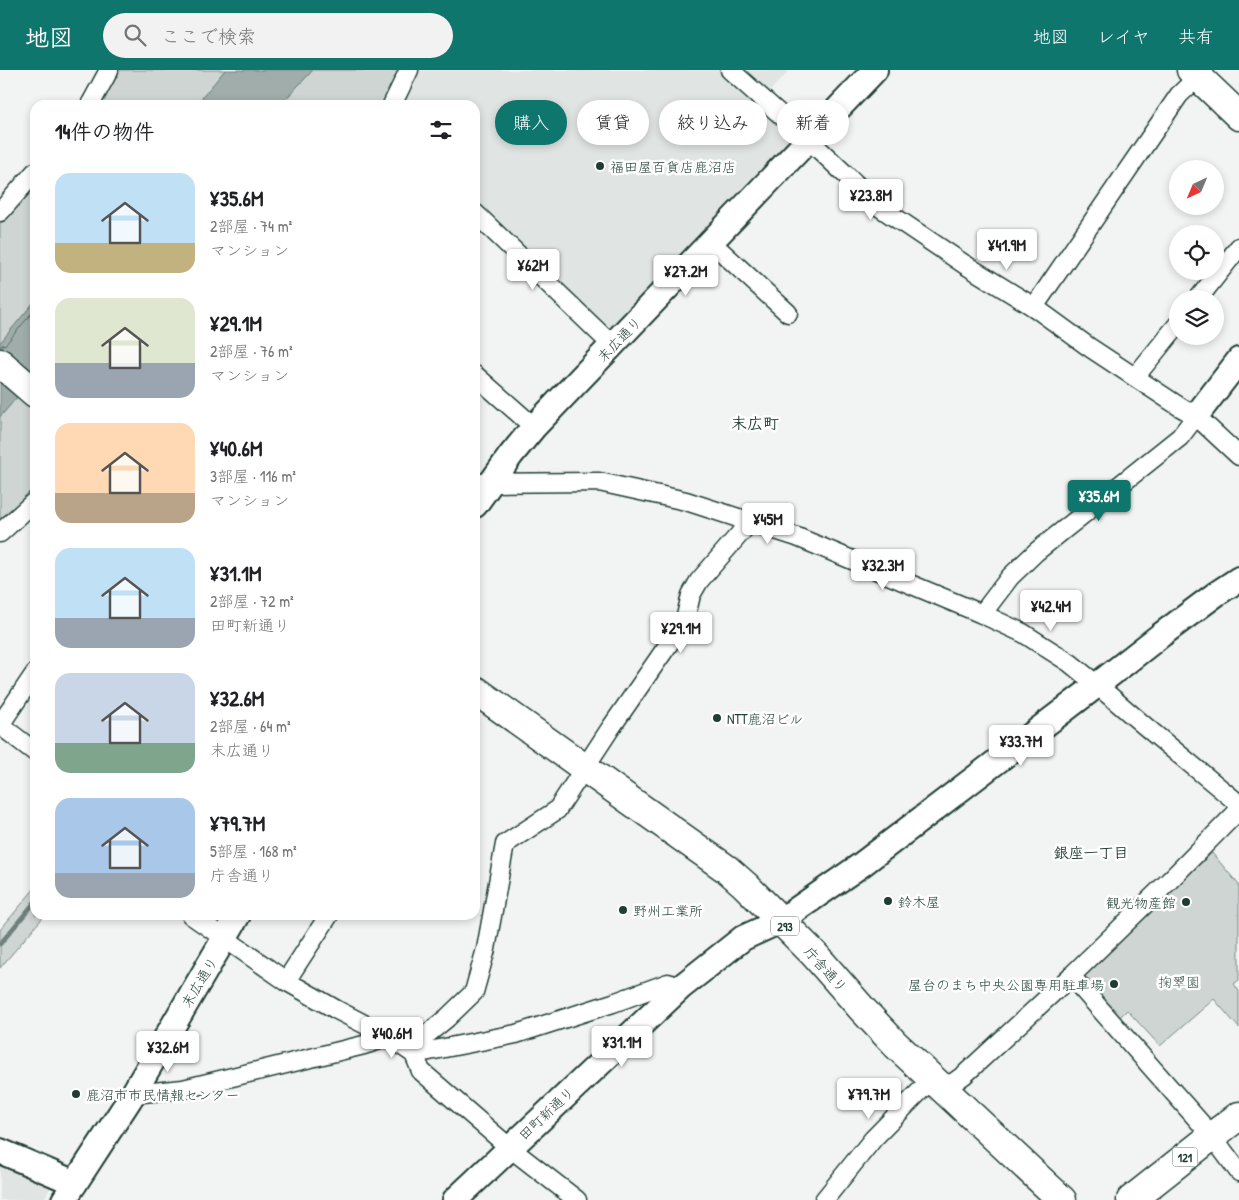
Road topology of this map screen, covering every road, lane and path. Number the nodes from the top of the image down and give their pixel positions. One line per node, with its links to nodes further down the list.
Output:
1 (109, 70): 6 (street)
2 (409, 70): 7 (street)
3 (730, 70): 9 (street)
4 (875, 70): 8 (street, 末広通り)
5 (1198, 72): 10 (main road); 19 (street)
6 (93, 100)
7 (394, 100)
8 (847, 100)
9 (777, 112)
10 (1239, 116)
11 (804, 145): 16 (street, 末広通り)
12 (814, 145): 19 (street)
13 (30, 178): 14 (street)
14 (0, 212)
15 (480, 218): 22 (street)
16 (711, 242): 20 (street); 22 (street, 末広通り)
17 (1239, 247): 18 (street)
18 (1205, 290)
19 (1034, 307): 25 (street)
20 (788, 313)
21 (1169, 335): 25 (street)
22 (613, 346): 29 (street, 末広通り)
23 (1239, 360): 28 (street)
24 (0, 363): 27 (main road)
25 (1135, 377): 28 (street)
26 (480, 378): 29 (street)
27 (30, 388)
28 (1196, 416): 30 (street); 36 (street)
29 (534, 427): 31 (street, 末広通り)
30 (1239, 456)
31 (483, 483): 33 (street)
32 (30, 506): 34 (street)
33 (750, 522): 36 (street); 42 (street)
34 (0, 534)
35 (1239, 579): 38 (street, 田町新通り)
36 (982, 614): 38 (street)
37 (30, 680): 40 (street)
38 (1097, 685): 43 (street); 48 (street, 田町新通り)
39 (480, 694): 42 (main road, 庁舎通り / 293)
40 (0, 725): 41 (street)
41 (30, 748)
42 (584, 768): 48 (main road, 庁舎通り / 293); 54 (street)
43 (1239, 804)
44 (1239, 810): 50 (street)
45 (198, 920): 49 (street)
46 (235, 920): 49 (street, 末広通り)
47 (326, 920): 51 (street)
48 (780, 921): 52 (street, 田町新通り); 55 (main road, 庁舎通り / 293)
49 (224, 939): 51 (street); 56 (street, 末広通り)
50 (1071, 976): 55 (street); 58 (street)
51 (286, 981): 53 (street)
52 (681, 987): 54 (street); 59 (street, 田町新通り)
53 (389, 1036): 54 (street); 56 (street)
54 (414, 1054): 59 (street)
55 (939, 1084): 65 (street); 66 (main road, 庁舎通り / 293)
56 (133, 1094): 62 (street, 末広通り)
57 (1239, 1116): 58 (main road, 121)
58 (1212, 1136): 61 (street); 67 (main road, 121)
59 (510, 1148): 63 (street, 田町新通り); 64 (street)
60 (0, 1151): 62 (street)
61 (1239, 1172)
62 (69, 1192)
63 (455, 1200)
64 (577, 1200)
65 (824, 1200)
66 (1062, 1200)
67 (1131, 1200)

